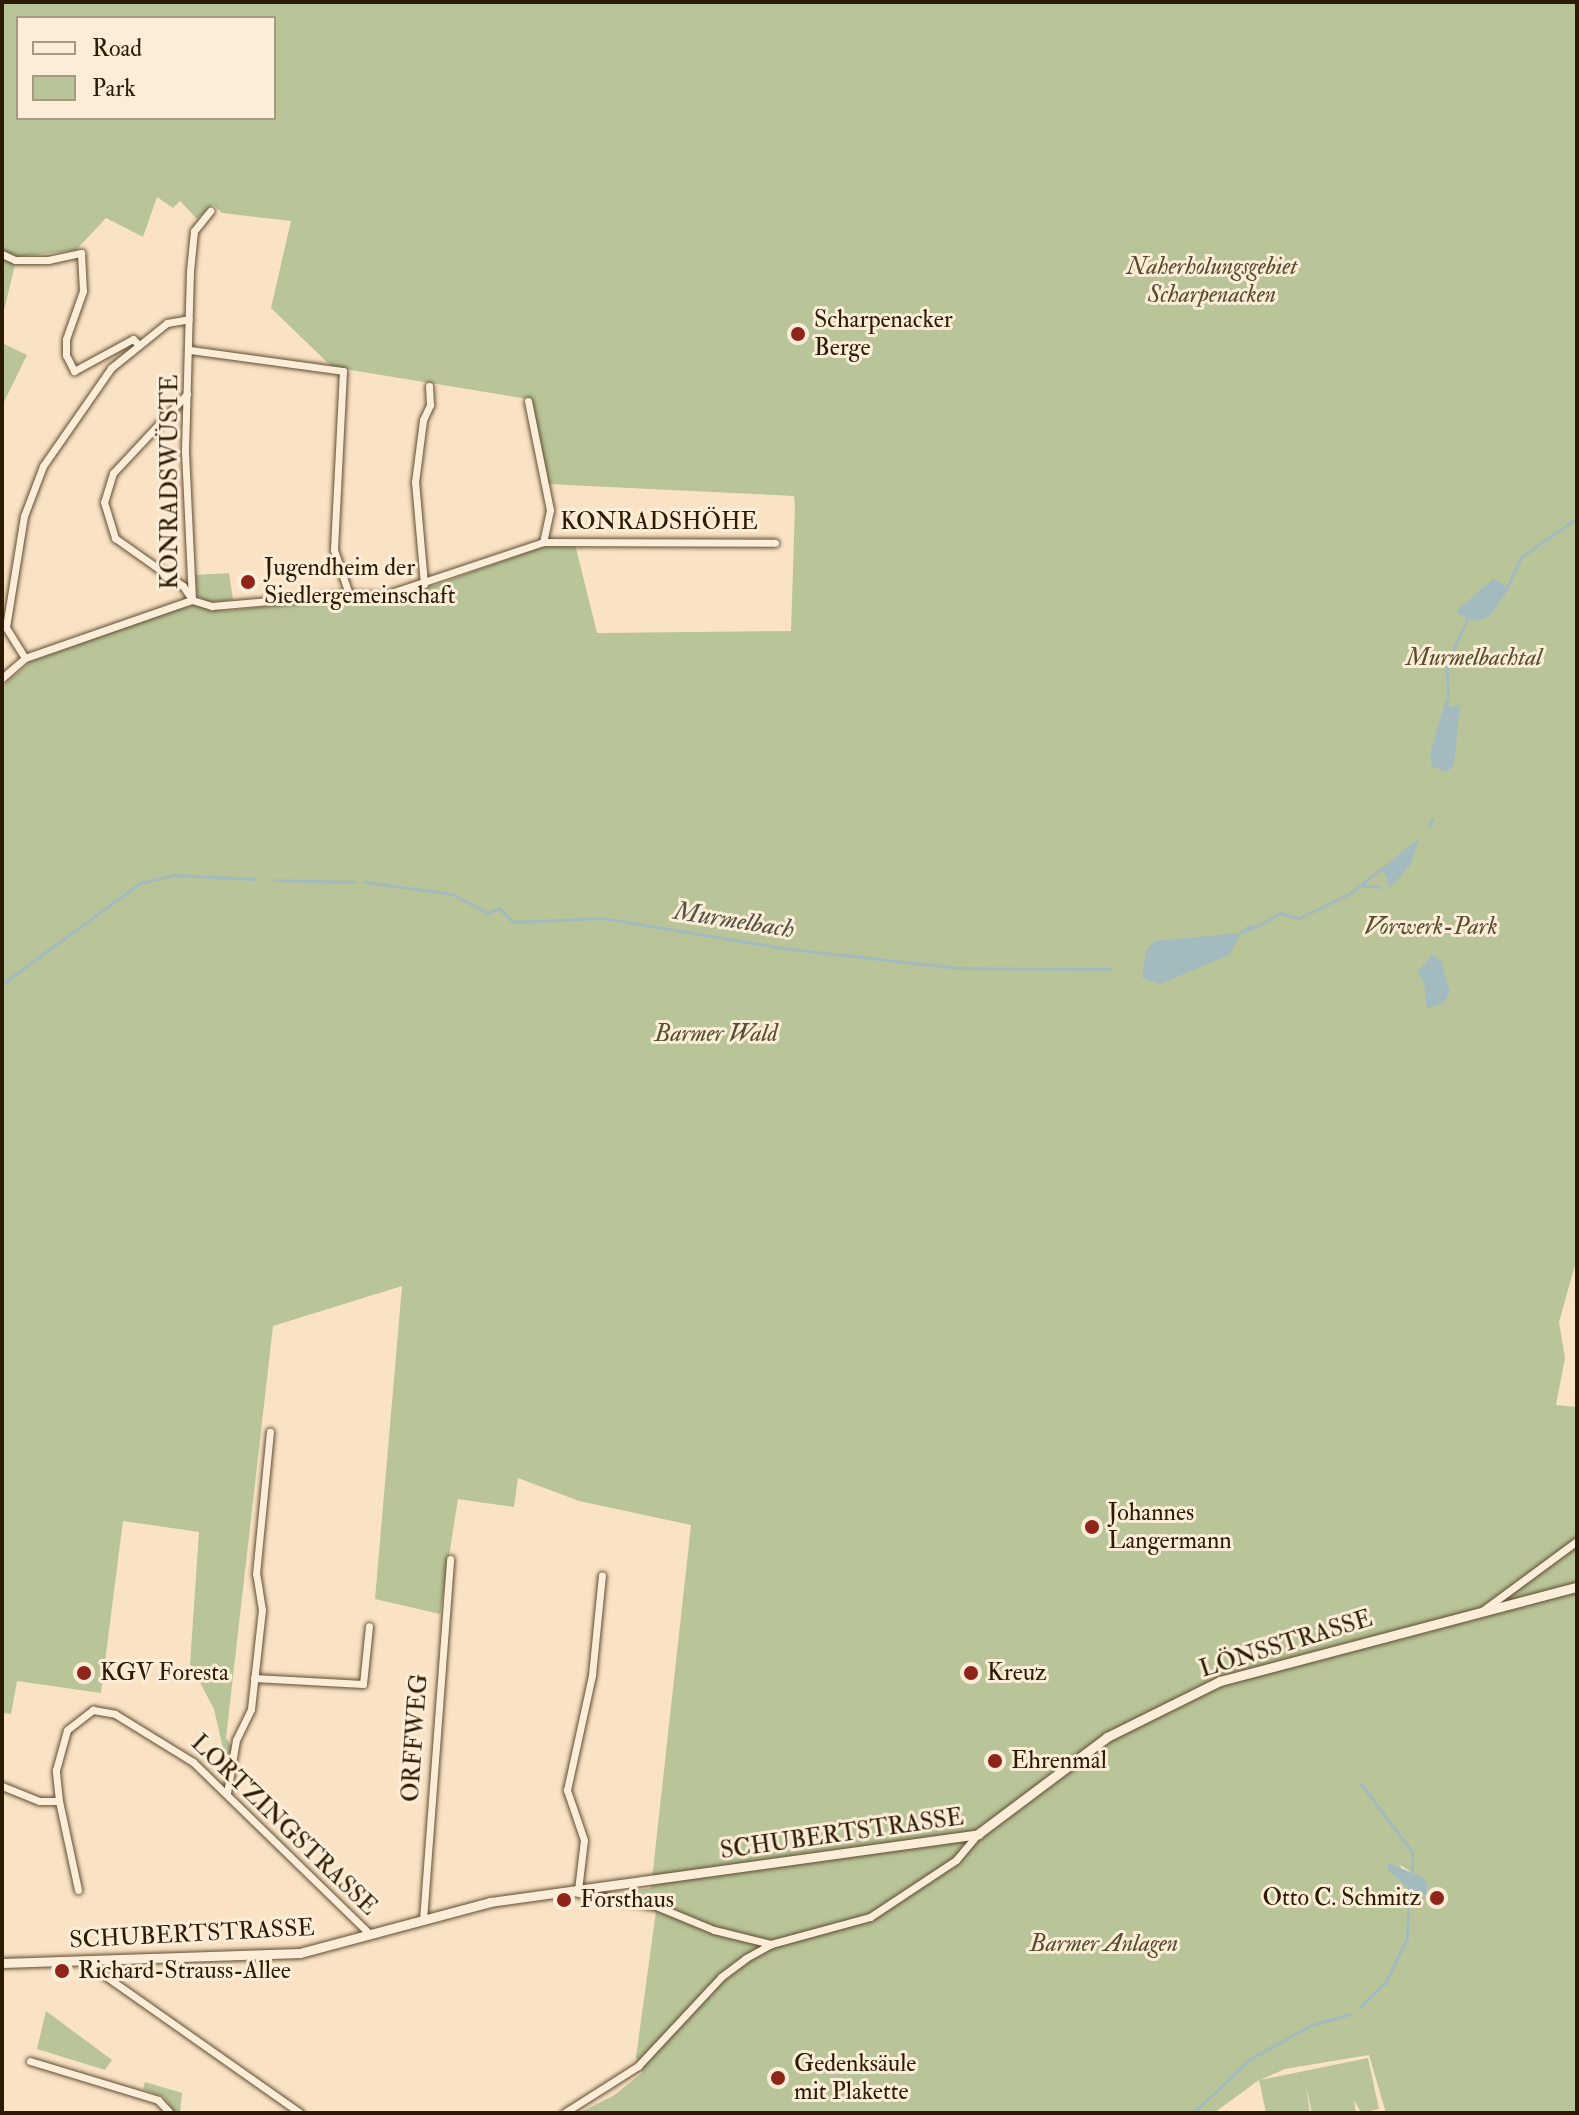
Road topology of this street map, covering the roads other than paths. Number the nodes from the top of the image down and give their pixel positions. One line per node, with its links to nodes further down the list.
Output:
1 (210, 211): 3 (street, KONRADSWÜSTE)
2 (2, 254): 4 (street)
3 (189, 319): 4 (street); 5 (street, KONRADSWÜSTE)
4 (138, 344): 14 (street)
5 (190, 350): 7 (street, KONRADSWÜSTE); 12 (street)
6 (429, 386): 11 (street)
7 (189, 392): 13 (street, KONRADSWÜSTE); 13 (street)
8 (528, 401): 9 (street, KONRADSHÖHE)
9 (543, 542): 10 (street, KONRADSHÖHE); 11 (street, KONRADSHÖHE)
10 (775, 543)
11 (424, 584): 12 (street, KONRADSHÖHE)
12 (349, 594): 13 (street, KONRADSHÖHE)
13 (192, 600): 14 (street, KONRADSWÜSTE)
14 (25, 658): 15 (street, KONRADSWÜSTE)
15 (2, 678)
16 (270, 1432): 23 (street)
17 (1577, 1541): 21 (street)
18 (450, 1559): 30 (street, ORFFWEG)
19 (602, 1575): 29 (street)
20 (1577, 1587): 21 (street, LÖNSSTRASSE)
21 (1482, 1611): 27 (street, LÖNSSTRASSE)
22 (369, 1626): 23 (street)
23 (254, 1678): 25 (street)
24 (2, 1786): 26 (street)
25 (227, 1793): 26 (street, LORTZINGSTRASSE); 31 (street, LORTZINGSTRASSE)
26 (59, 1801): 28 (street, LORTZINGSTRASSE)
27 (978, 1834): 29 (street, SCHUBERTSTRASSE); 32 (street, LÖNSSTRASSE)
28 (78, 1890)
29 (573, 1891): 30 (street, SCHUBERTSTRASSE); 32 (street, SCHUBERTSTRASSE)
30 (423, 1920): 31 (street, SCHUBERTSTRASSE)
31 (371, 1935): 33 (street, SCHUBERTSTRASSE)
32 (771, 1944): 38 (street, LÖNSSTRASSE)
33 (84, 1961): 34 (street, SCHUBERTSTRASSE); 37 (street)
34 (2, 1963)
35 (30, 2061): 36 (street)
36 (170, 2113)
37 (300, 2113)
38 (564, 2113)

